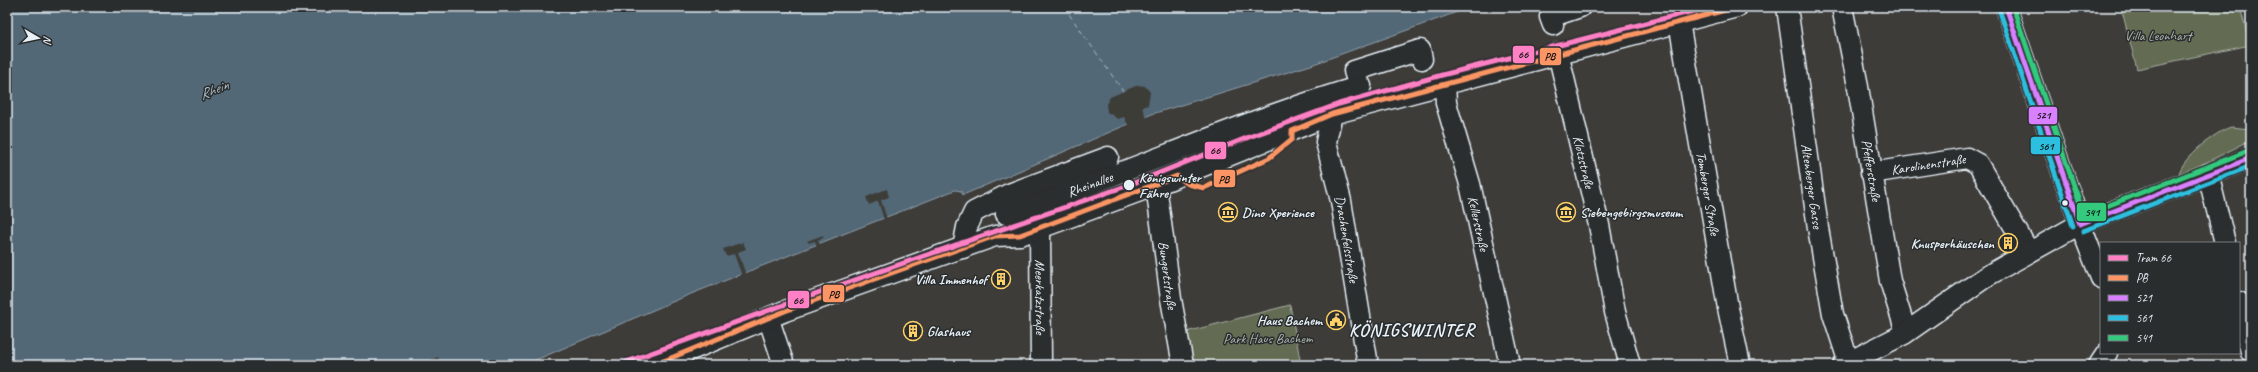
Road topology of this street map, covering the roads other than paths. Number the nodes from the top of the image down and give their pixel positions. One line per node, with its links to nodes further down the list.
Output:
1 (1580, 7): 6 (street)
2 (1737, 7): 7 (street, Rheinallee)
3 (1787, 7): 29 (street, Altenberger Gasse)
4 (1842, 7): 13 (street, Pfefferstraße)
5 (2006, 7): 17 (street)
6 (1551, 18)
7 (1679, 22): 8 (street, Rheinallee); 37 (street, Tomberger Straße)
8 (1558, 53): 10 (street, Rheinallee); 36 (street, Klotzstraße)
9 (1422, 59): 11 (street)
10 (1445, 83): 11 (street, Rheinallee); 35 (street, Kellerstraße)
11 (1327, 105): 15 (street, Rheinallee); 16 (street, Rheinallee); 34 (street, Drachenfelsstraße)
12 (2251, 158): 14 (street)
13 (1871, 173): 22 (street, Karolinenstraße); 26 (street, Pfefferstraße)
14 (2208, 174): 17 (street); 20 (street)
15 (1156, 185): 18 (street, Rheinallee); 33 (street, Bungertstraße)
16 (1004, 206): 19 (street); 21 (street, Rheinallee)
17 (2080, 224): 22 (street); 23 (street)
18 (1040, 228): 19 (street, Rheinallee); 32 (street, Meerkatzstraße)
19 (995, 236): 21 (street, Rheinallee)
20 (2225, 242)
21 (963, 248): 25 (street, Rheinallee)
22 (2029, 252): 26 (street)
23 (2100, 275)
24 (2240, 306): 27 (street)
25 (769, 320): 30 (street, Rheinallee); 31 (street)
26 (1906, 332): 29 (street)
27 (2251, 352)
28 (2106, 354): 38 (street)
29 (1846, 364)
30 (654, 365)
31 (784, 365)
32 (1041, 365)
33 (1184, 365)
34 (1368, 365)
35 (1510, 365)
36 (1630, 365)
37 (1740, 365)
38 (2099, 365)

